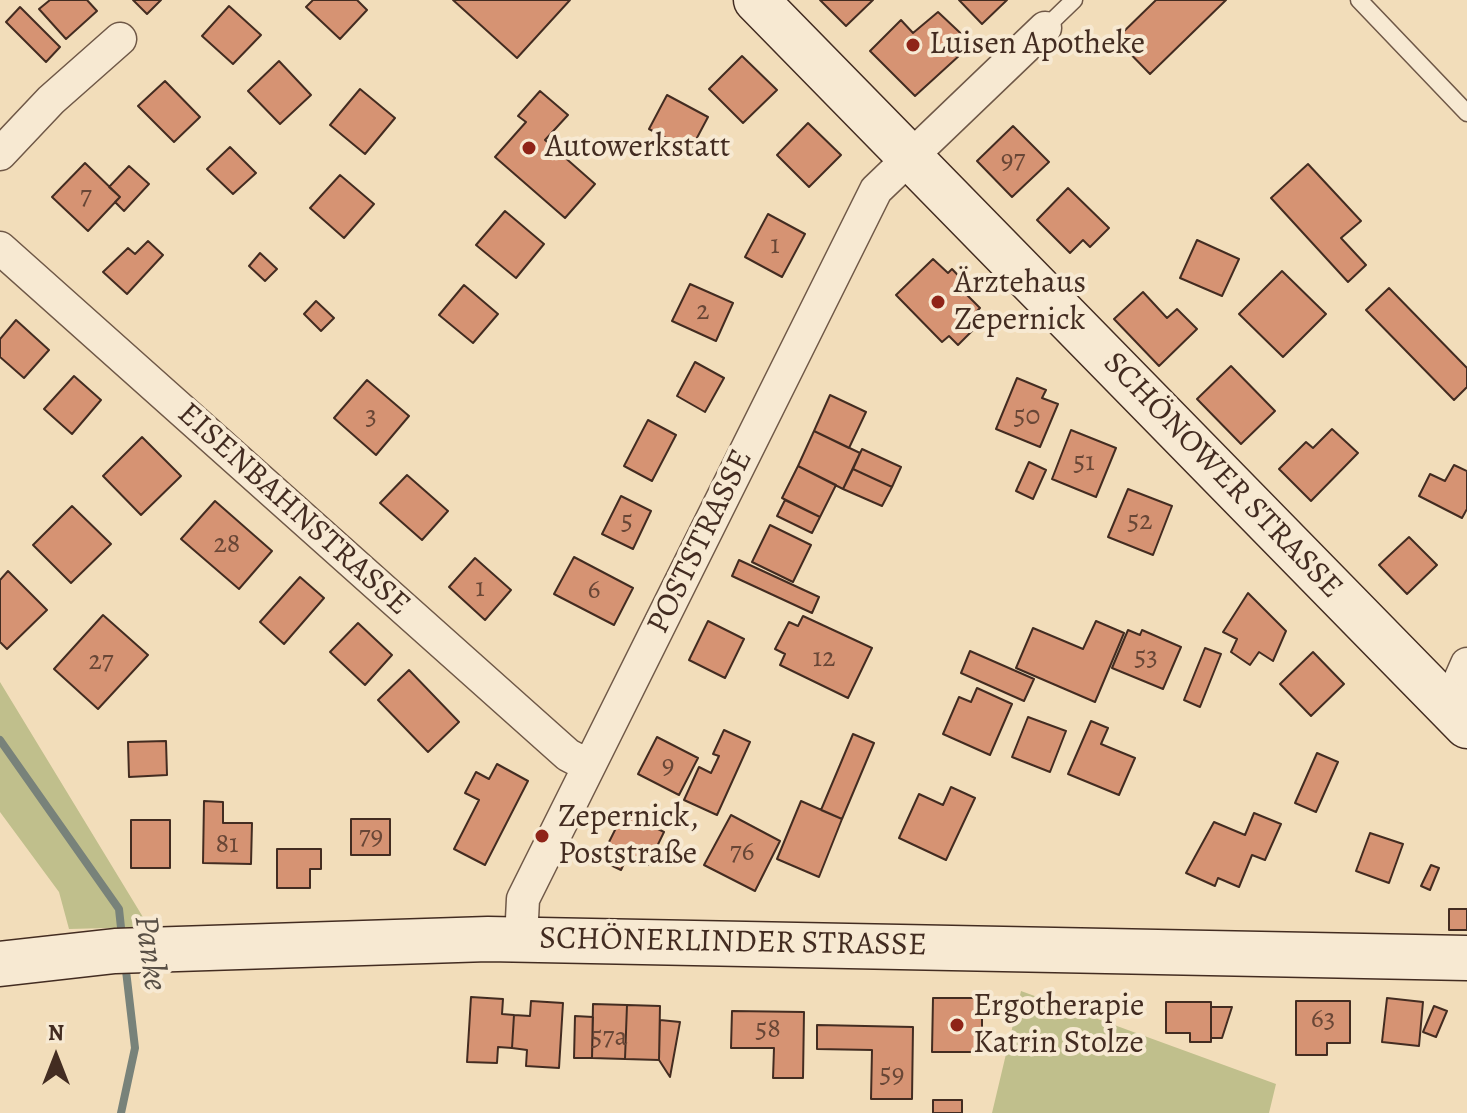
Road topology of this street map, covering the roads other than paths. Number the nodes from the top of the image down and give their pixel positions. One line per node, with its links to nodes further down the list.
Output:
1 (756, 0): 8 (street, SCHÖNOWER STRASSE)
2 (1074, 0): 4 (lane)
3 (1359, 0): 6 (lane)
4 (1045, 28): 8 (street)
5 (120, 39): 7 (street)
6 (1467, 113)
7 (0, 154)
8 (909, 158): 11 (street, SCHÖNOWER STRASSE); 12 (street, POSTSTRASSE)
9 (0, 248): 12 (street, EISENBAHNSTRASSE)
10 (1467, 664): 11 (street)
11 (1458, 716)
12 (589, 766): 13 (street, POSTSTRASSE)
13 (521, 939): 14 (street, SCHÖNERLINDER STRASSE); 15 (street, SCHÖNERLINDER STRASSE)
14 (1467, 958)
15 (0, 964)

